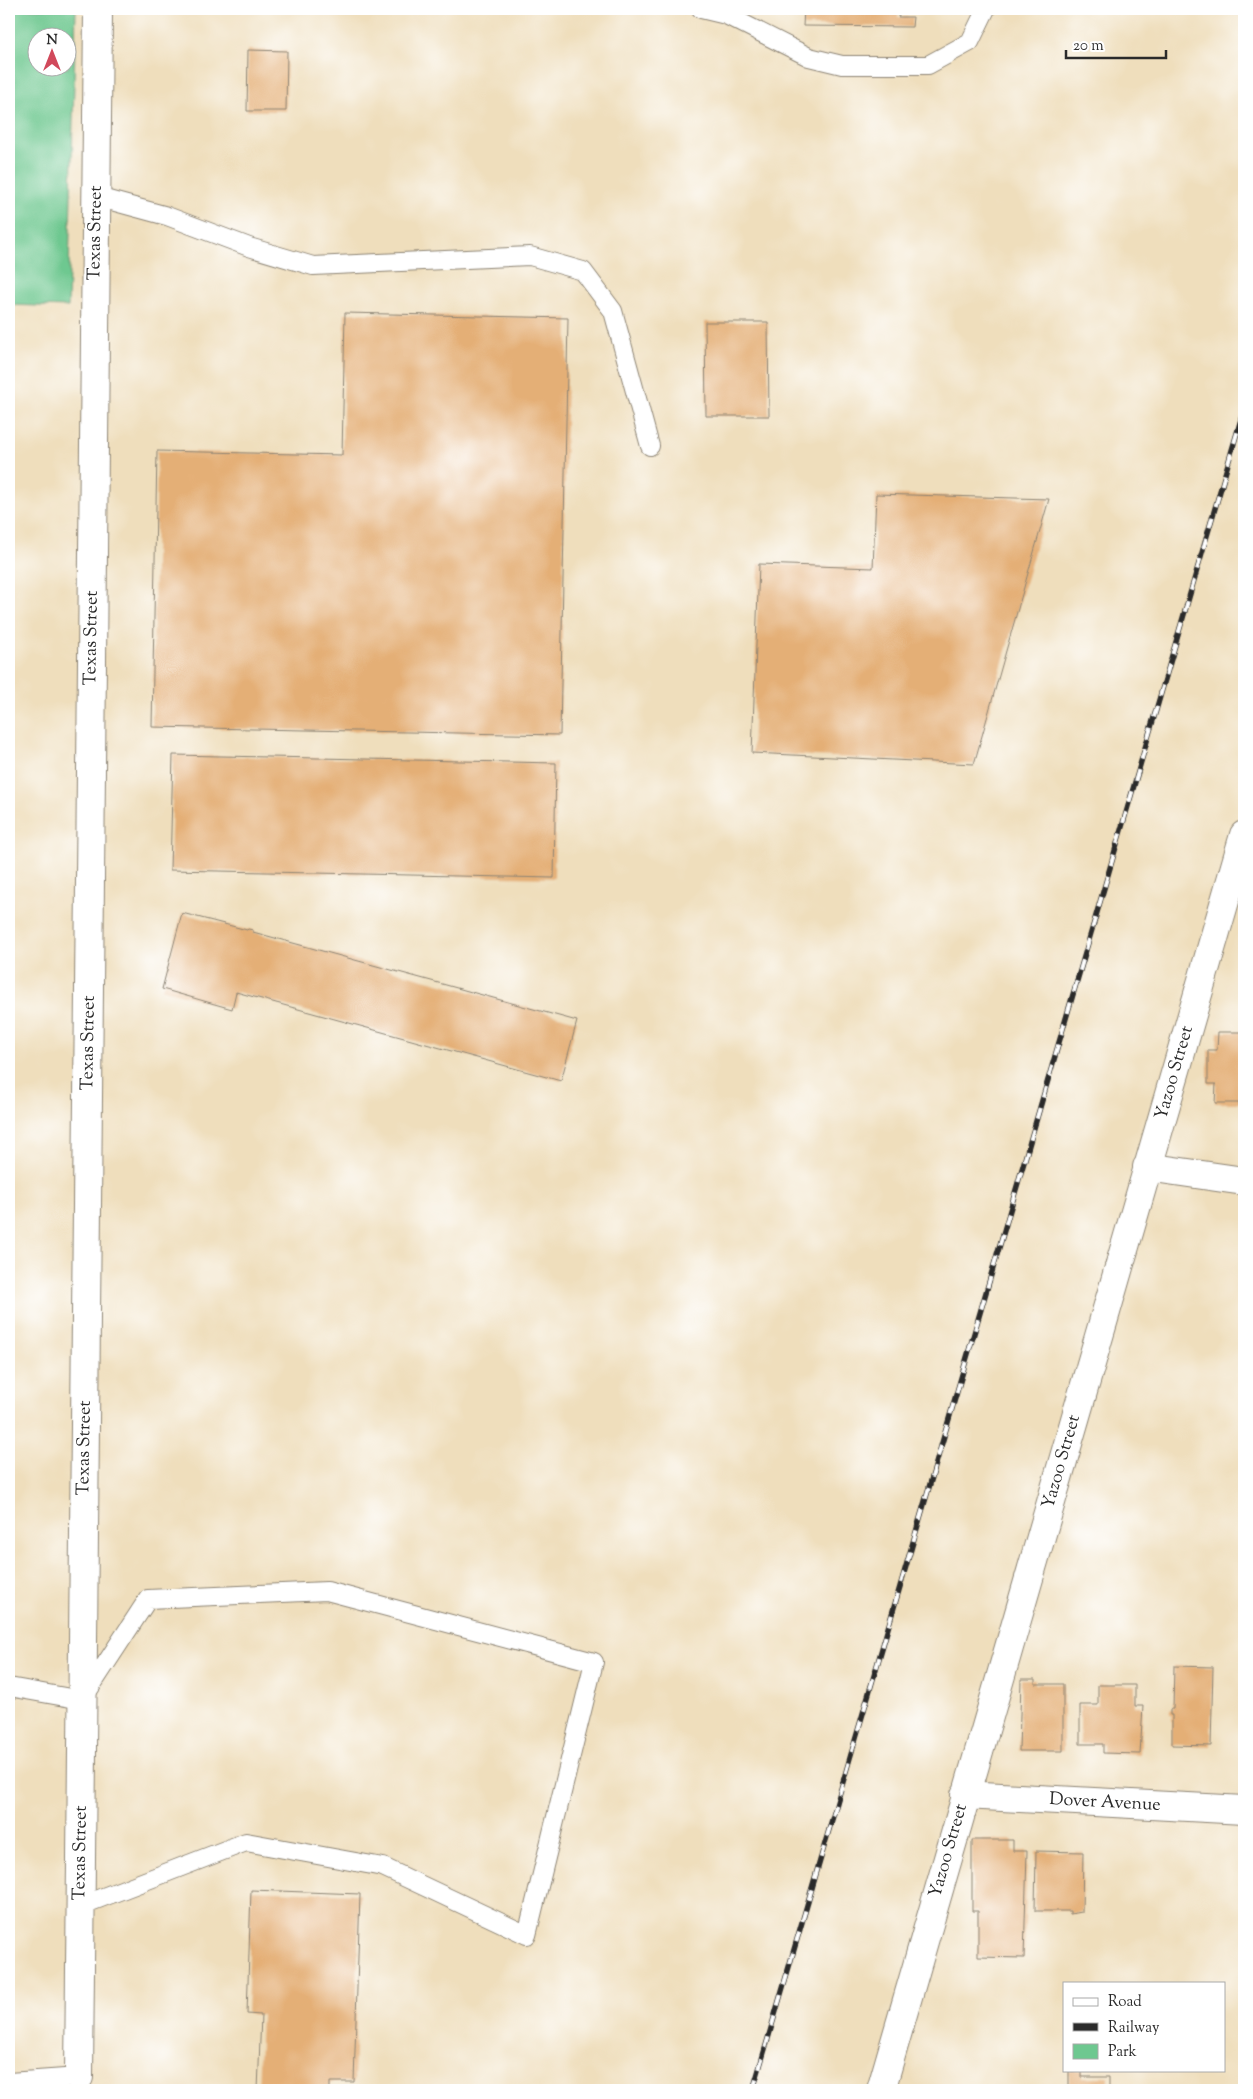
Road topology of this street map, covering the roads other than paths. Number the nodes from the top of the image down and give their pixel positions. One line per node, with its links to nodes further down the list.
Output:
1 (98, 9): 4 (street, Texas Street)
2 (701, 9): 3 (lane)
3 (986, 9)
4 (96, 197): 5 (lane); 10 (street, Texas Street)
5 (650, 446)
6 (1244, 835): 7 (street, Yazoo Street)
7 (1147, 1167): 8 (street); 11 (street, Yazoo Street)
8 (1244, 1181)
9 (9, 1687): 10 (lane)
10 (82, 1700): 13 (street, Texas Street); 13 (lane)
11 (965, 1795): 12 (street, Dover Avenue); 16 (street, Yazoo Street)
12 (1244, 1810)
13 (80, 1906): 14 (street, Texas Street)
14 (79, 2077): 15 (lane)
15 (9, 2082)
16 (881, 2090)

